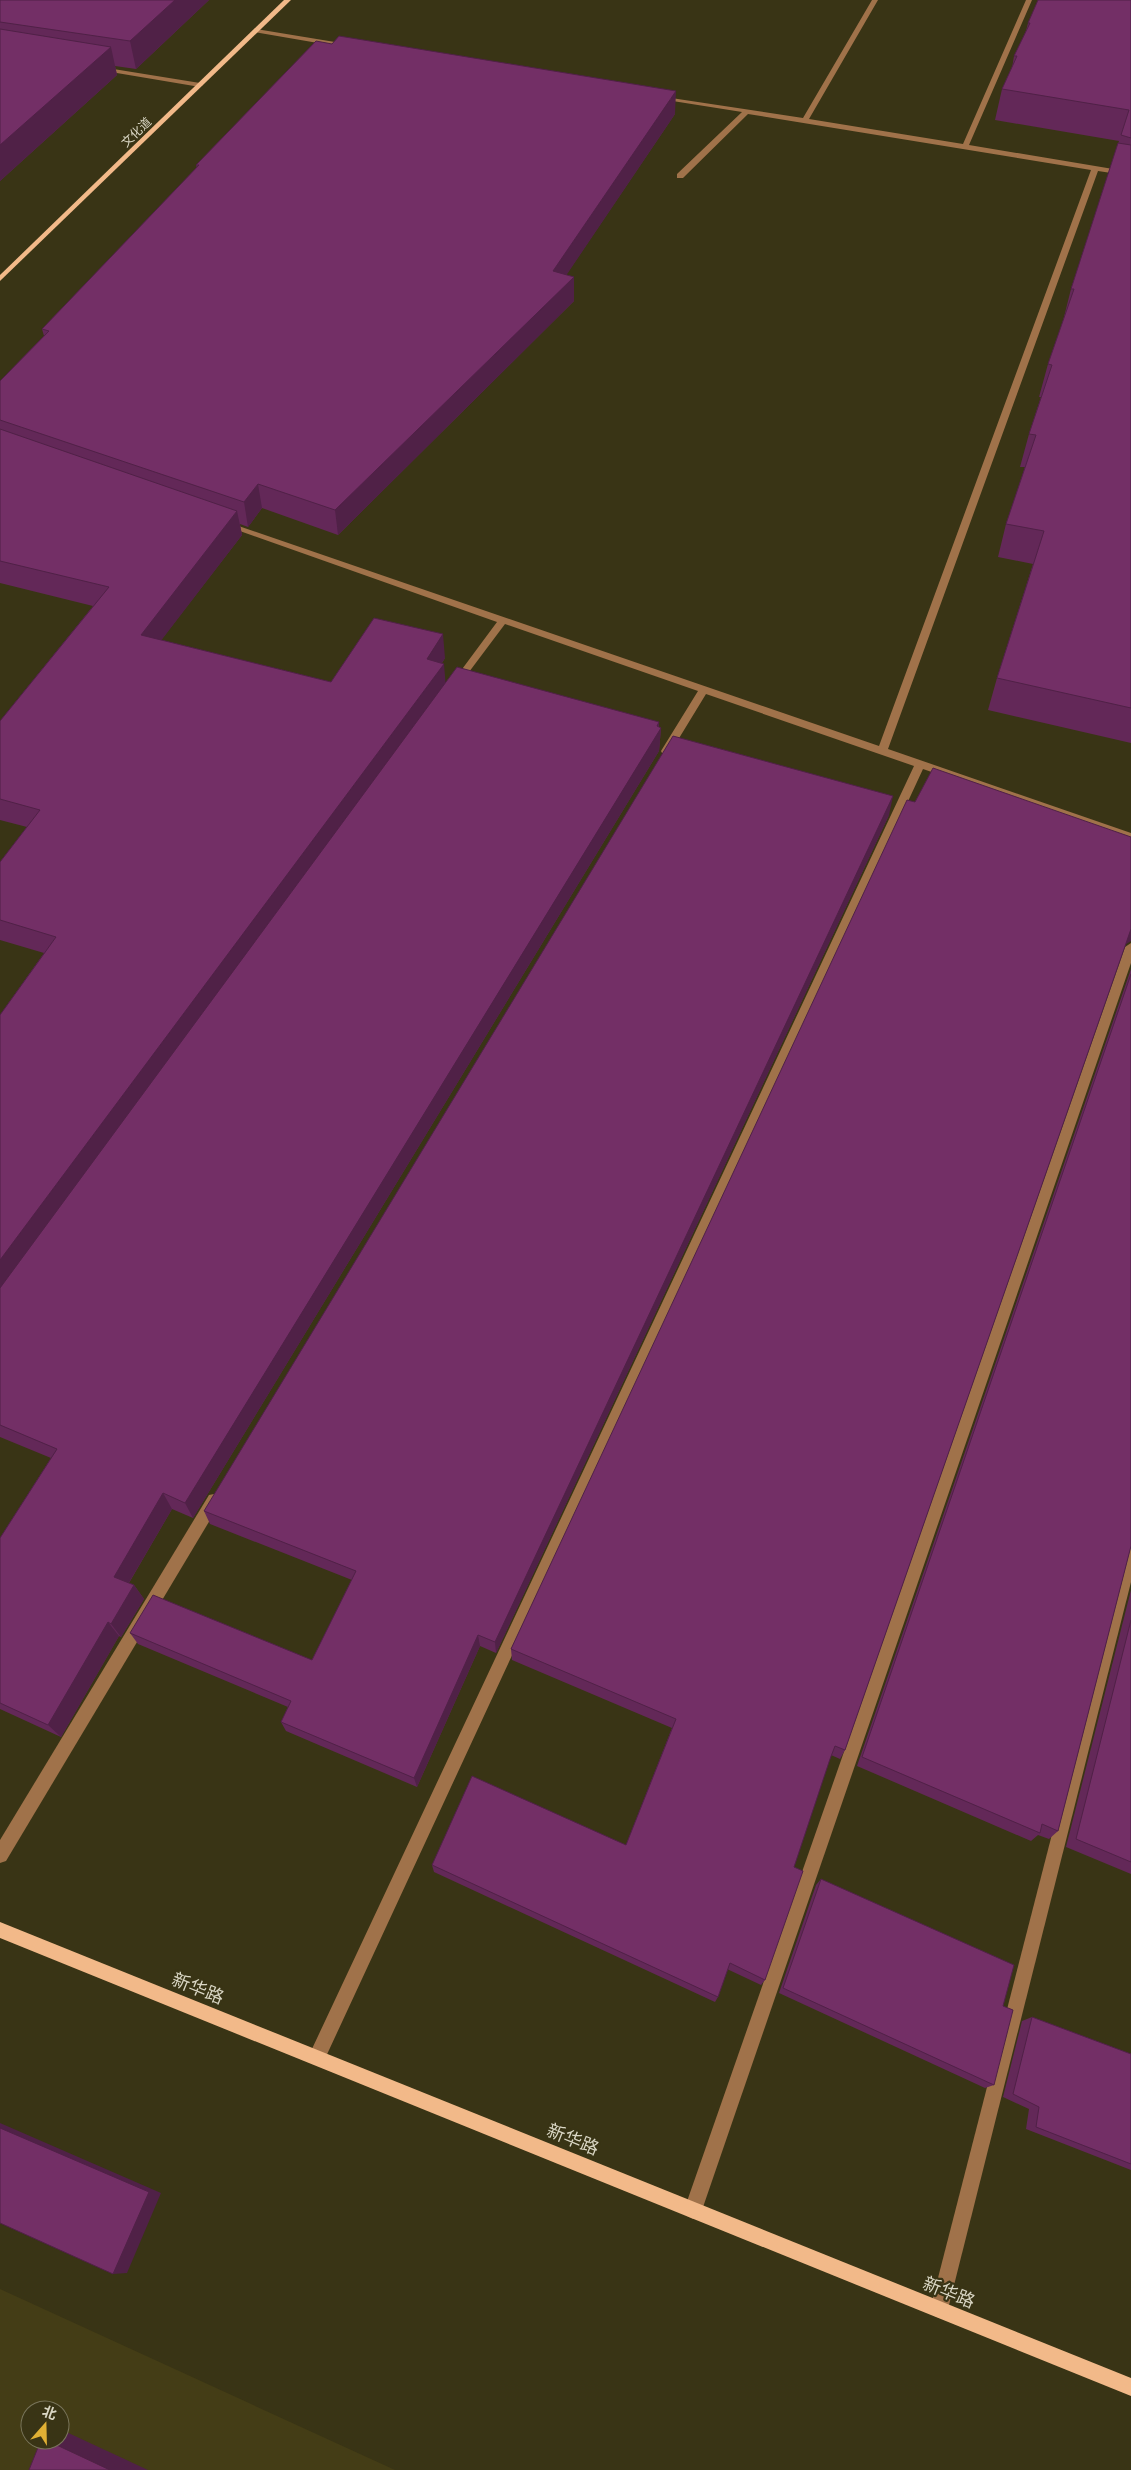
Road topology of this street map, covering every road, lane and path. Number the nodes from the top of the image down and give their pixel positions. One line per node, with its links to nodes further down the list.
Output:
1 (288, 0): 4 (main road, 文化道)
2 (875, 0): 10 (street)
3 (1029, 0): 11 (street)
4 (256, 31): 5 (street); 7 (main road, 文化道)
5 (354, 47)
6 (95, 68): 7 (street)
7 (200, 85): 15 (main road, 文化道)
8 (649, 95): 9 (street)
9 (747, 111): 10 (street); 14 (street)
10 (805, 120): 11 (street)
11 (965, 147): 12 (street)
12 (1095, 168): 13 (street); 20 (street)
13 (1131, 174)
14 (680, 176)
15 (0, 279)
16 (214, 520): 17 (street)
17 (502, 620): 18 (street); 19 (street)
18 (704, 689): 20 (street); 22 (street)
19 (450, 692)
20 (882, 751): 21 (street)
21 (920, 764): 23 (street); 29 (street)
22 (658, 766)
23 (1131, 837)
24 (1131, 947): 30 (street)
25 (221, 1489): 27 (street)
26 (1131, 1554): 31 (street)
27 (0, 1855)
28 (0, 1930): 29 (main road, 新华路)
29 (317, 2057): 30 (main road, 新华路)
30 (694, 2210): 31 (main road, 新华路)
31 (939, 2310): 32 (main road, 新华路)
32 (1131, 2387)

